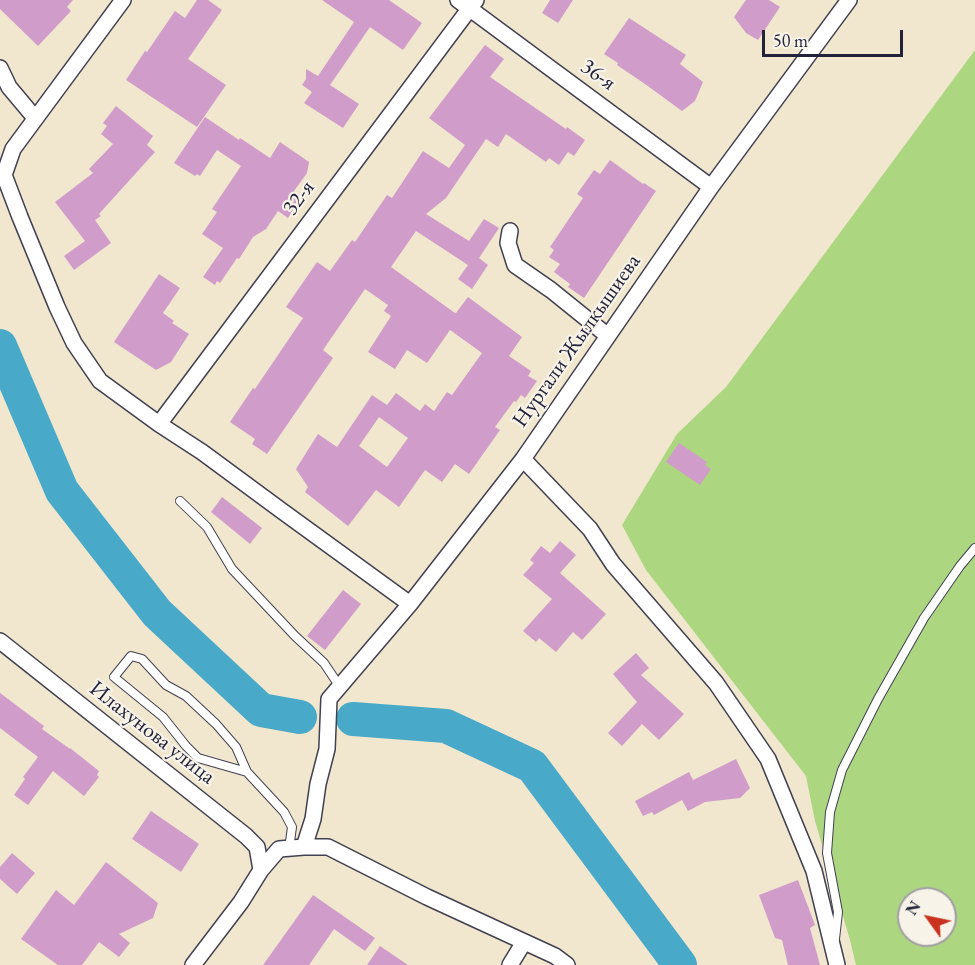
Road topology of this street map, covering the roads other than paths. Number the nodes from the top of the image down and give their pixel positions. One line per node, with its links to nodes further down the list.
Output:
1 (123, 0): 5 (street)
2 (849, 0): 7 (street, Нургали Жылкышиева)
3 (468, 3): 7 (street, 36-я); 10 (street, 32-я)
4 (0, 68): 5 (street)
5 (35, 118): 6 (street)
6 (6, 150): 10 (street)
7 (711, 187): 9 (street, Нургали Жылкышиева)
8 (510, 231): 9 (street)
9 (608, 336): 11 (street, Нургали Жылкышиева)
10 (159, 424): 14 (street)
11 (523, 459): 14 (street, Нургали Жылкышиева); 21 (street)
12 (180, 501): 16 (lane)
13 (975, 548): 21 (lane)
14 (410, 604): 16 (street, Нургали Жылкышиева)
15 (0, 641): 19 (street, Илахунова улица)
16 (340, 687): 18 (street, Нургали Жылкышиева)
17 (247, 772): 17 (lane); 18 (lane)
18 (296, 848): 19 (street); 20 (street)
19 (261, 870): 22 (street)
20 (524, 942): 23 (street); 24 (street)
21 (835, 959)
22 (193, 965)
23 (510, 965)
24 (567, 965)

